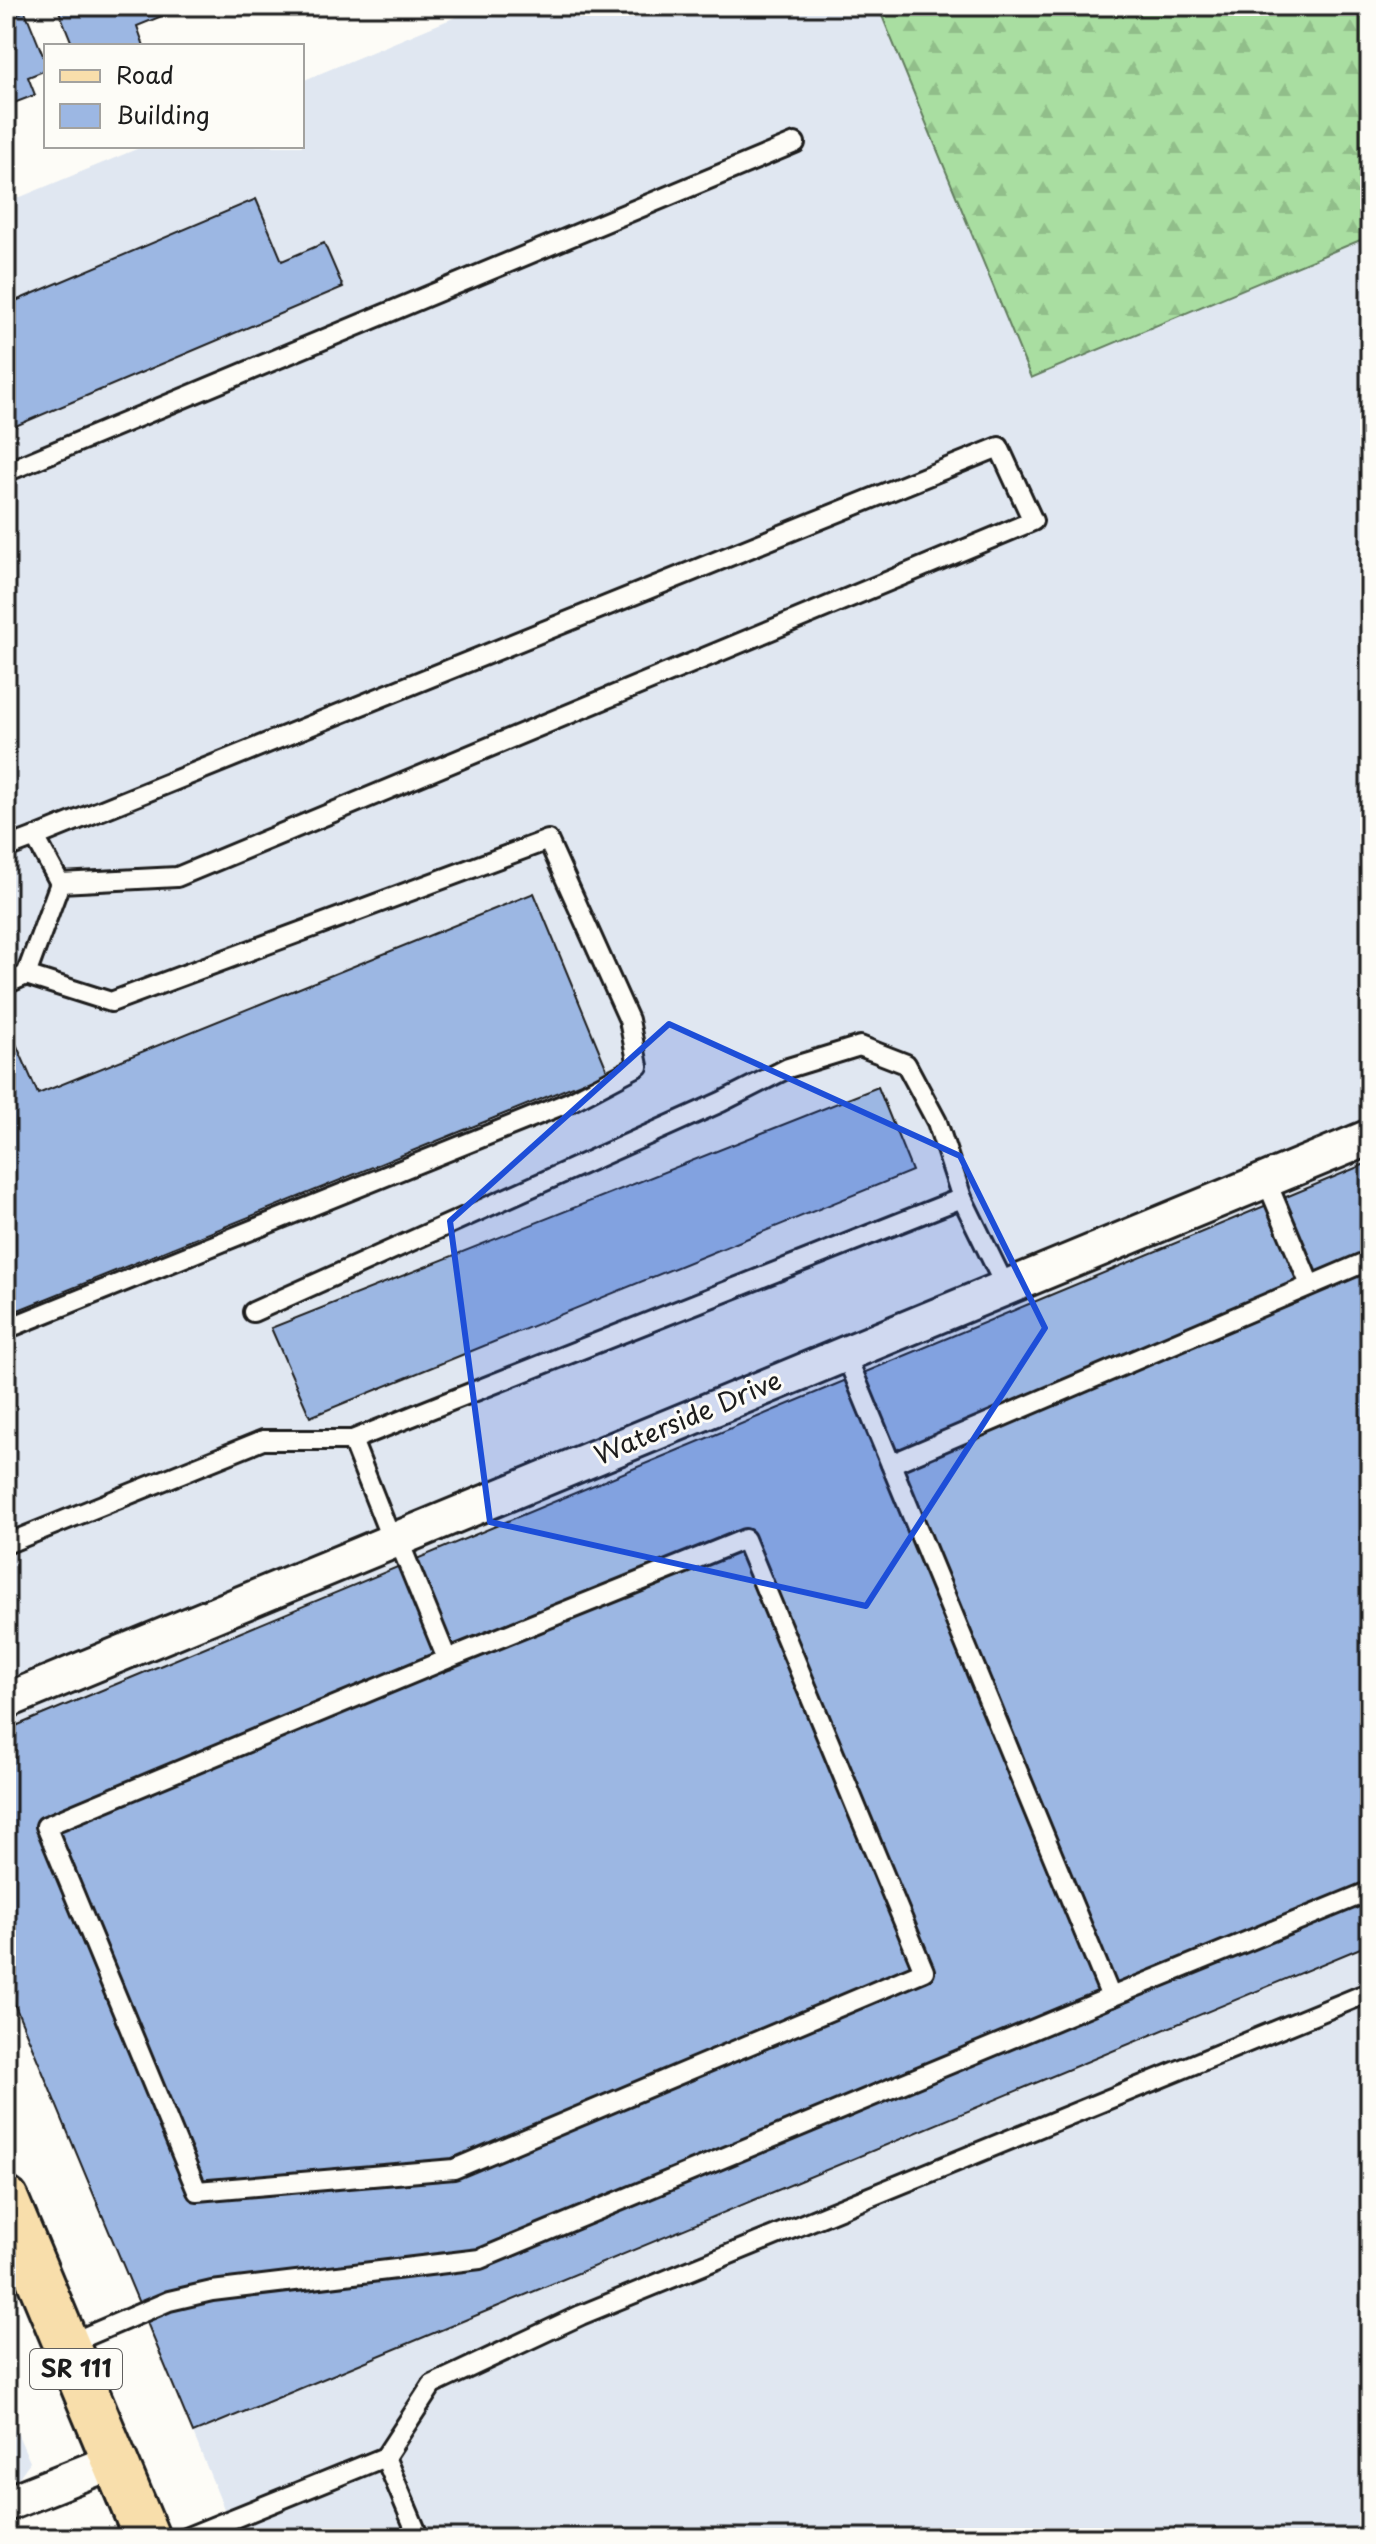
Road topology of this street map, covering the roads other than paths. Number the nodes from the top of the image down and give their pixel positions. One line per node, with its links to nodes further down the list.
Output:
1 (795, 143): 2 (lane)
2 (6, 472)
3 (35, 837): 4 (lane); 5 (lane); 5 (lane)
4 (6, 848)
5 (60, 883): 6 (lane)
6 (26, 975): 7 (lane); 15 (lane)
7 (6, 984)
8 (1370, 1137): 9 (street, Waterside Drive)
9 (1266, 1180): 12 (lane); 13 (street, Waterside Drive)
10 (962, 1198): 13 (lane); 14 (lane); 17 (lane)
11 (1370, 1260): 12 (lane)
12 (1310, 1285): 18 (lane)
13 (1006, 1288): 16 (street, Waterside Drive)
14 (253, 1312)
15 (6, 1329)
16 (845, 1353): 18 (lane); 19 (street, Waterside Drive)
17 (352, 1440): 19 (lane); 20 (lane)
18 (891, 1464): 25 (lane)
19 (395, 1540): 21 (lane); 22 (street, Waterside Drive)
20 (6, 1544)
21 (447, 1659): 21 (lane)
22 (6, 1701)
23 (1370, 1891): 25 (lane)
24 (1370, 1992): 28 (lane)
25 (1111, 1997): 27 (lane)
26 (6, 2200): 27 (main road, SR 111)
27 (66, 2345): 29 (main road, SR 111)
28 (385, 2457): 32 (lane); 33 (lane)
29 (114, 2461): 30 (street); 31 (main road, SR 111)
30 (6, 2504)
31 (147, 2538)
32 (185, 2538)
33 (419, 2538)

